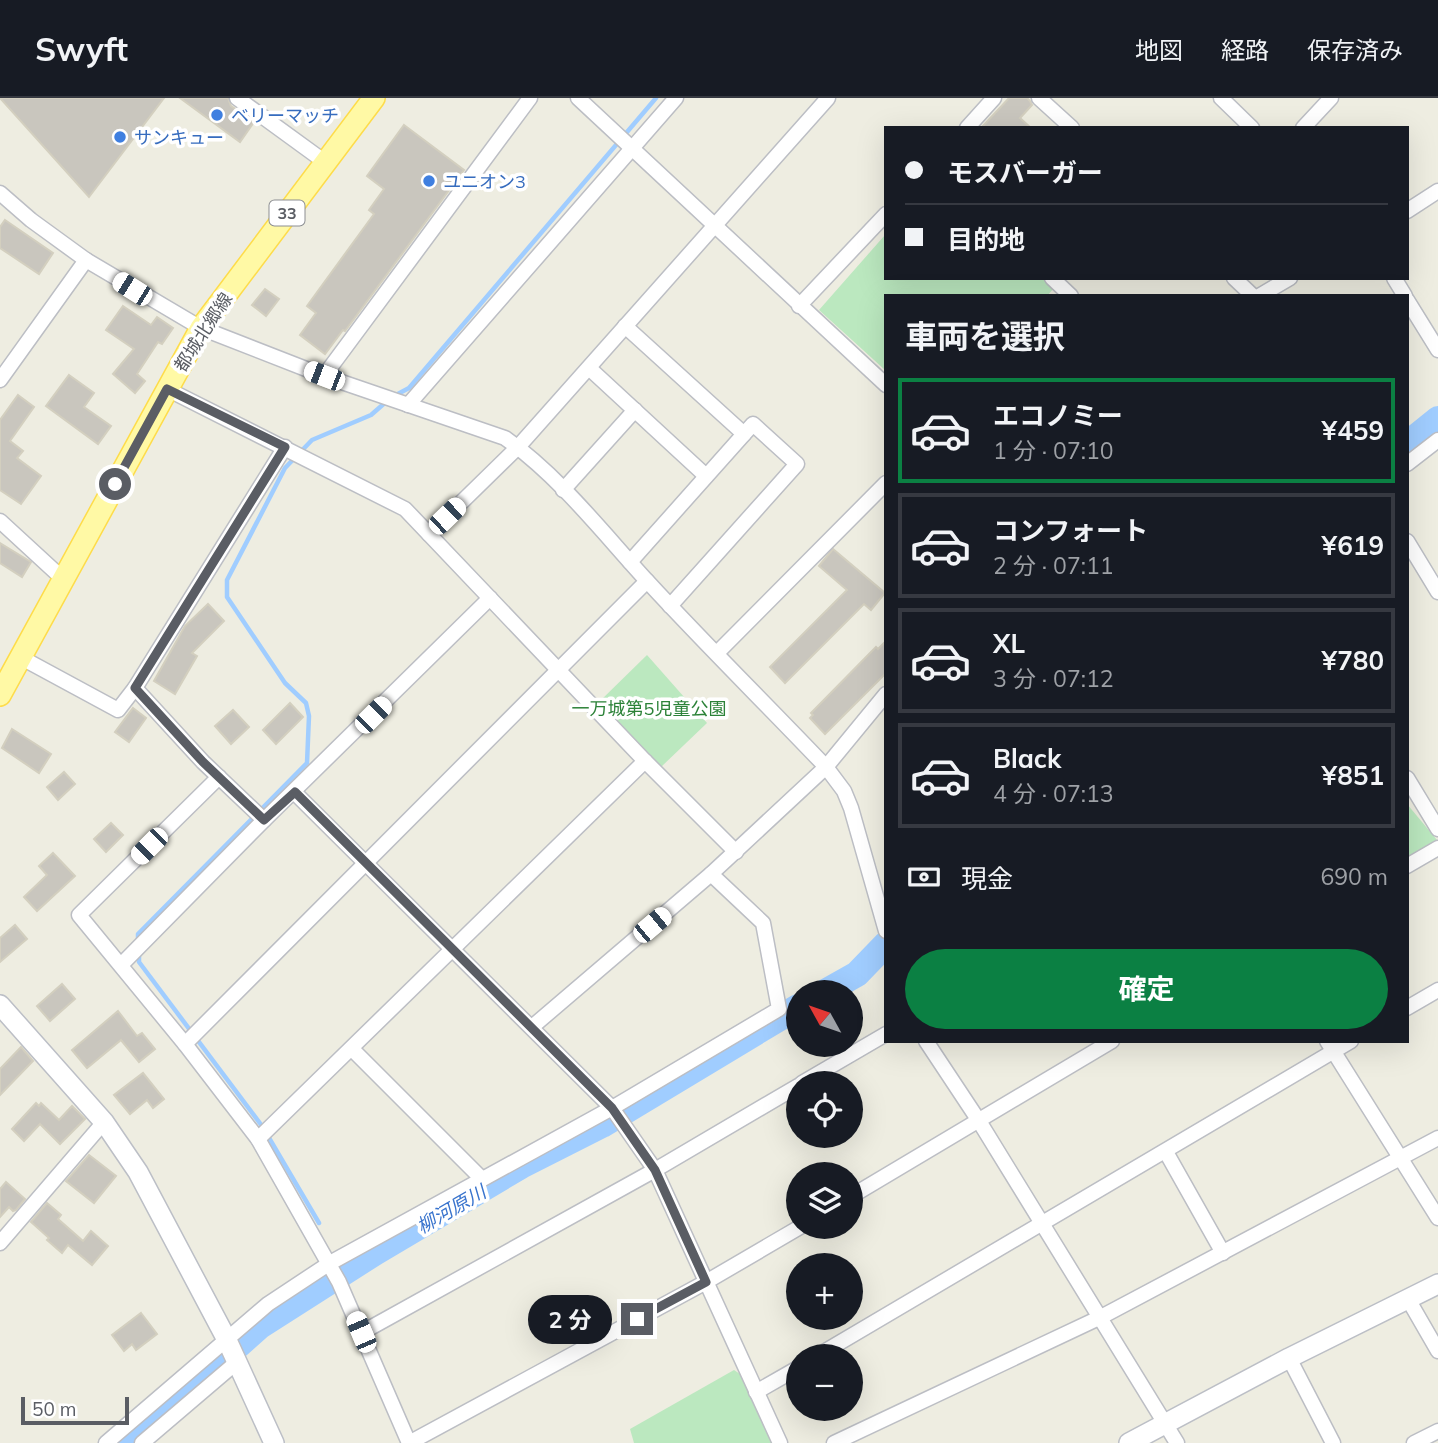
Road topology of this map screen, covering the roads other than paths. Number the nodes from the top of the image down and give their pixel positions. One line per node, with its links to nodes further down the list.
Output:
1 (237, 98): 16 (street)
2 (374, 98): 16 (main road, 都城北郷線 / 33)
3 (530, 98): 35 (street)
4 (578, 98): 15 (street)
5 (676, 98): 15 (street)
6 (828, 98): 21 (street)
7 (994, 98): 11 (street)
8 (1040, 98): 12 (street)
9 (1221, 98): 13 (street)
10 (1331, 98): 14 (street)
11 (969, 126)
12 (1070, 126)
13 (1250, 126)
14 (1305, 126)
15 (632, 148): 21 (street); 39 (street)
16 (325, 162): 32 (main road, 都城北郷線 / 33)
17 (1438, 191): 19 (street)
18 (0, 193): 22 (street)
19 (1409, 210)
20 (884, 216): 30 (street)
21 (715, 224): 30 (street); 31 (street)
22 (86, 260): 32 (street); 36 (street)
23 (1054, 280): 26 (street)
24 (1236, 280): 27 (street)
25 (1287, 280): 28 (street)
26 (1067, 294)
27 (1251, 294)
28 (1262, 294)
29 (1409, 302): 33 (street)
30 (799, 306): 37 (street)
31 (625, 326): 34 (street); 41 (street)
32 (201, 328): 35 (street); 38 (main road, 都城北郷線 / 33)
33 (1436, 343)
34 (589, 368): 40 (street); 44 (street)
35 (324, 376): 39 (street)
36 (0, 380)
37 (884, 383)
38 (167, 389): 43 (street); 53 (main road, 都城北郷線 / 33)
39 (408, 405): 44 (street)
40 (635, 410): 46 (street); 48 (street)
41 (744, 434): 46 (street); 57 (street)
42 (1438, 440): 45 (street)
43 (285, 447): 50 (street); 61 (street)
44 (518, 447): 48 (street); 50 (street)
45 (1409, 462)
46 (706, 476): 52 (street)
47 (884, 485): 58 (street)
48 (563, 490): 52 (street)
49 (0, 521): 53 (street)
50 (429, 534): 56 (street)
51 (1409, 544): 55 (street)
52 (630, 562): 54 (street)
53 (62, 578): 59 (main road, 都城北郷線 / 33)
54 (647, 581): 57 (street); 60 (street)
55 (1438, 592)
56 (490, 598): 60 (street); 68 (street)
57 (670, 606): 58 (street)
58 (717, 653): 65 (street)
59 (20, 657): 61 (street); 62 (main road, 都城北郷線 / 33)
60 (560, 670): 64 (street); 73 (street)
61 (135, 688): 66 (street)
62 (0, 695)
63 (884, 696): 65 (street)
64 (645, 761): 72 (street); 77 (street)
65 (826, 767): 72 (street); 76 (street)
66 (219, 777): 69 (street); 78 (street)
67 (1409, 781): 70 (street)
68 (295, 792): 69 (street); 73 (street)
69 (264, 820): 78 (street)
70 (1438, 829)
71 (1438, 848): 74 (street)
72 (736, 852): 75 (street)
73 (366, 864): 77 (street); 86 (street)
74 (1409, 865)
75 (711, 874): 82 (street); 91 (street)
76 (884, 925)
77 (453, 949): 82 (street); 88 (street)
78 (121, 965): 86 (street)
79 (1438, 990): 81 (street)
80 (0, 1005): 93 (street)
81 (1409, 1007)
82 (532, 1027): 91 (street)
83 (884, 1035): 89 (street)
84 (927, 1043): 92 (street)
85 (1109, 1043): 92 (street)
86 (185, 1044): 95 (street)
87 (1331, 1046): 96 (street); 97 (street)
88 (352, 1049): 95 (street); 99 (street)
89 (822, 1071)
90 (786, 1092): 98 (street)
91 (616, 1114): 98 (street); 99 (street)
92 (979, 1121): 100 (street); 102 (street)
93 (104, 1122): 104 (street); 112 (street)
94 (1438, 1138): 97 (street)
95 (258, 1139): 106 (street)
96 (1166, 1152): 102 (street); 105 (street)
97 (1401, 1158): 101 (street); 105 (street)
98 (655, 1170): 107 (street); 111 (street)
99 (482, 1179): 106 (street)
100 (863, 1189)
101 (1438, 1218)
102 (1041, 1225): 110 (street); 113 (street)
103 (786, 1235): 107 (street)
104 (0, 1243)
105 (1223, 1253): 110 (street)
106 (330, 1263): 111 (street); 112 (street)
107 (706, 1282): 118 (street); 124 (street)
108 (1438, 1284): 109 (street)
109 (1408, 1299): 114 (street); 115 (street)
110 (1101, 1317): 119 (street); 126 (street)
111 (361, 1332): 124 (street)
112 (226, 1338): 116 (street); 122 (street)
113 (838, 1344)
114 (1438, 1351)
115 (1289, 1358): 119 (street); 129 (street)
116 (237, 1362): 121 (street); 123 (street)
117 (786, 1374): 118 (street)
118 (756, 1392): 125 (street)
119 (1165, 1425): 127 (street); 128 (street)
120 (1438, 1431): 130 (street)
121 (146, 1442)
122 (106, 1443)
123 (274, 1443)
124 (409, 1443)
125 (780, 1443)
126 (834, 1443)
127 (1129, 1443)
128 (1177, 1443)
129 (1334, 1443)
130 (1414, 1443)

